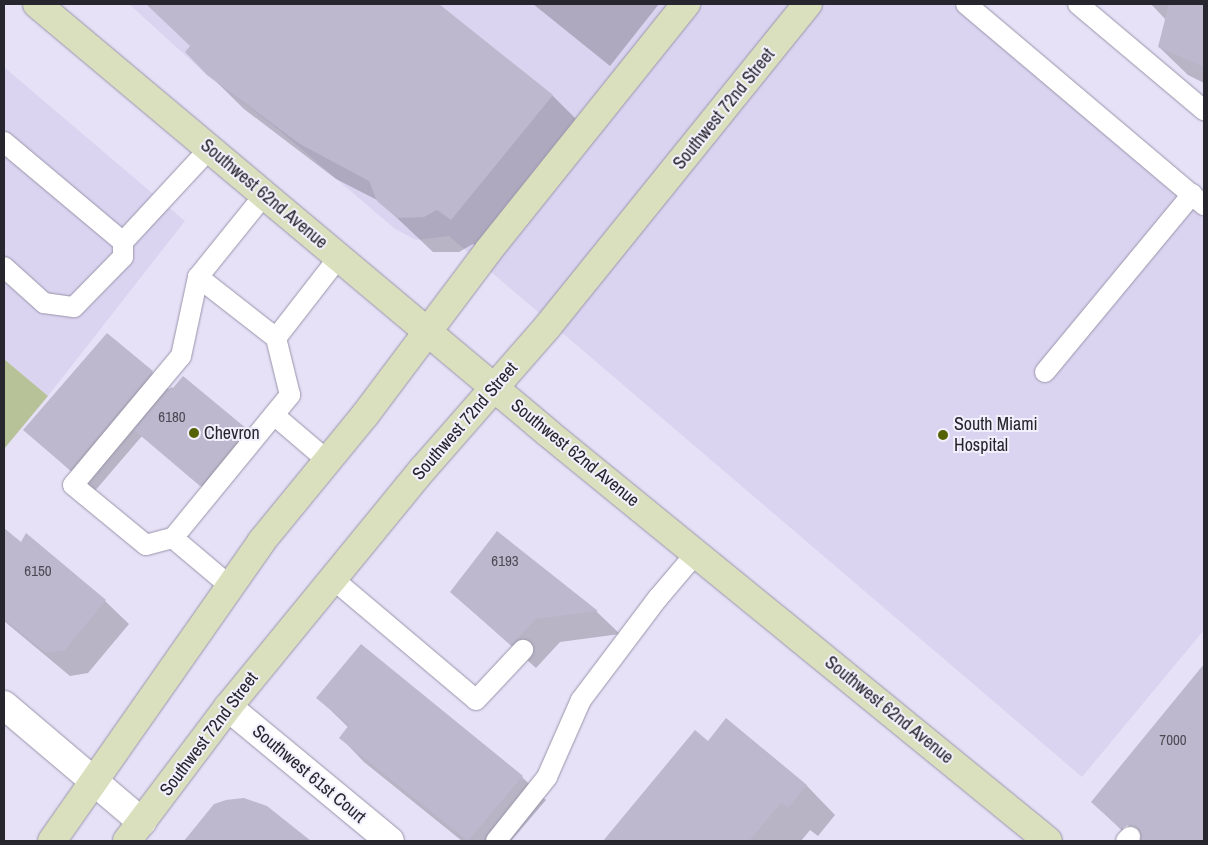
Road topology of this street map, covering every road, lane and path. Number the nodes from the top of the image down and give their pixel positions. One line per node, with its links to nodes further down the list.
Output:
1 (37, 4): 8 (main road, Southwest 62nd Avenue)
2 (686, 4): 15 (main road)
3 (808, 4): 18 (main road, Southwest 72nd Street)
4 (966, 4): 10 (lane)
5 (1078, 4): 6 (lane)
6 (1204, 110)
7 (4, 142): 11 (lane)
8 (210, 148): 9 (main road, Southwest 62nd Avenue); 11 (lane)
9 (265, 194): 12 (main road, Southwest 62nd Avenue); 14 (lane)
10 (1198, 200): 17 (lane)
11 (123, 242): 13 (lane)
12 (339, 257): 15 (main road, Southwest 62nd Avenue); 16 (lane)
13 (4, 268)
14 (198, 277): 16 (lane); 21 (lane)
15 (428, 332): 18 (main road, Southwest 62nd Avenue); 20 (main road)
16 (276, 338): 19 (lane)
17 (1045, 372)
18 (495, 387): 22 (main road, Southwest 62nd Avenue); 23 (main road, Southwest 72nd Street)
19 (274, 415): 20 (lane); 21 (lane)
20 (328, 461): 24 (main road)
21 (172, 538): 24 (lane)
22 (697, 552): 32 (lane); 33 (main road, Southwest 62nd Avenue)
23 (332, 579): 25 (lane); 27 (main road, Southwest 72nd Street)
24 (230, 586): 28 (main road)
25 (523, 650)
26 (4, 705): 28 (street)
27 (228, 707): 29 (main road, Southwest 72nd Street); 31 (street, Southwest 61st Court)
28 (96, 781): 29 (street); 30 (main road)
29 (134, 832)
30 (52, 841)
31 (390, 841)
32 (496, 841)
33 (1048, 841)

